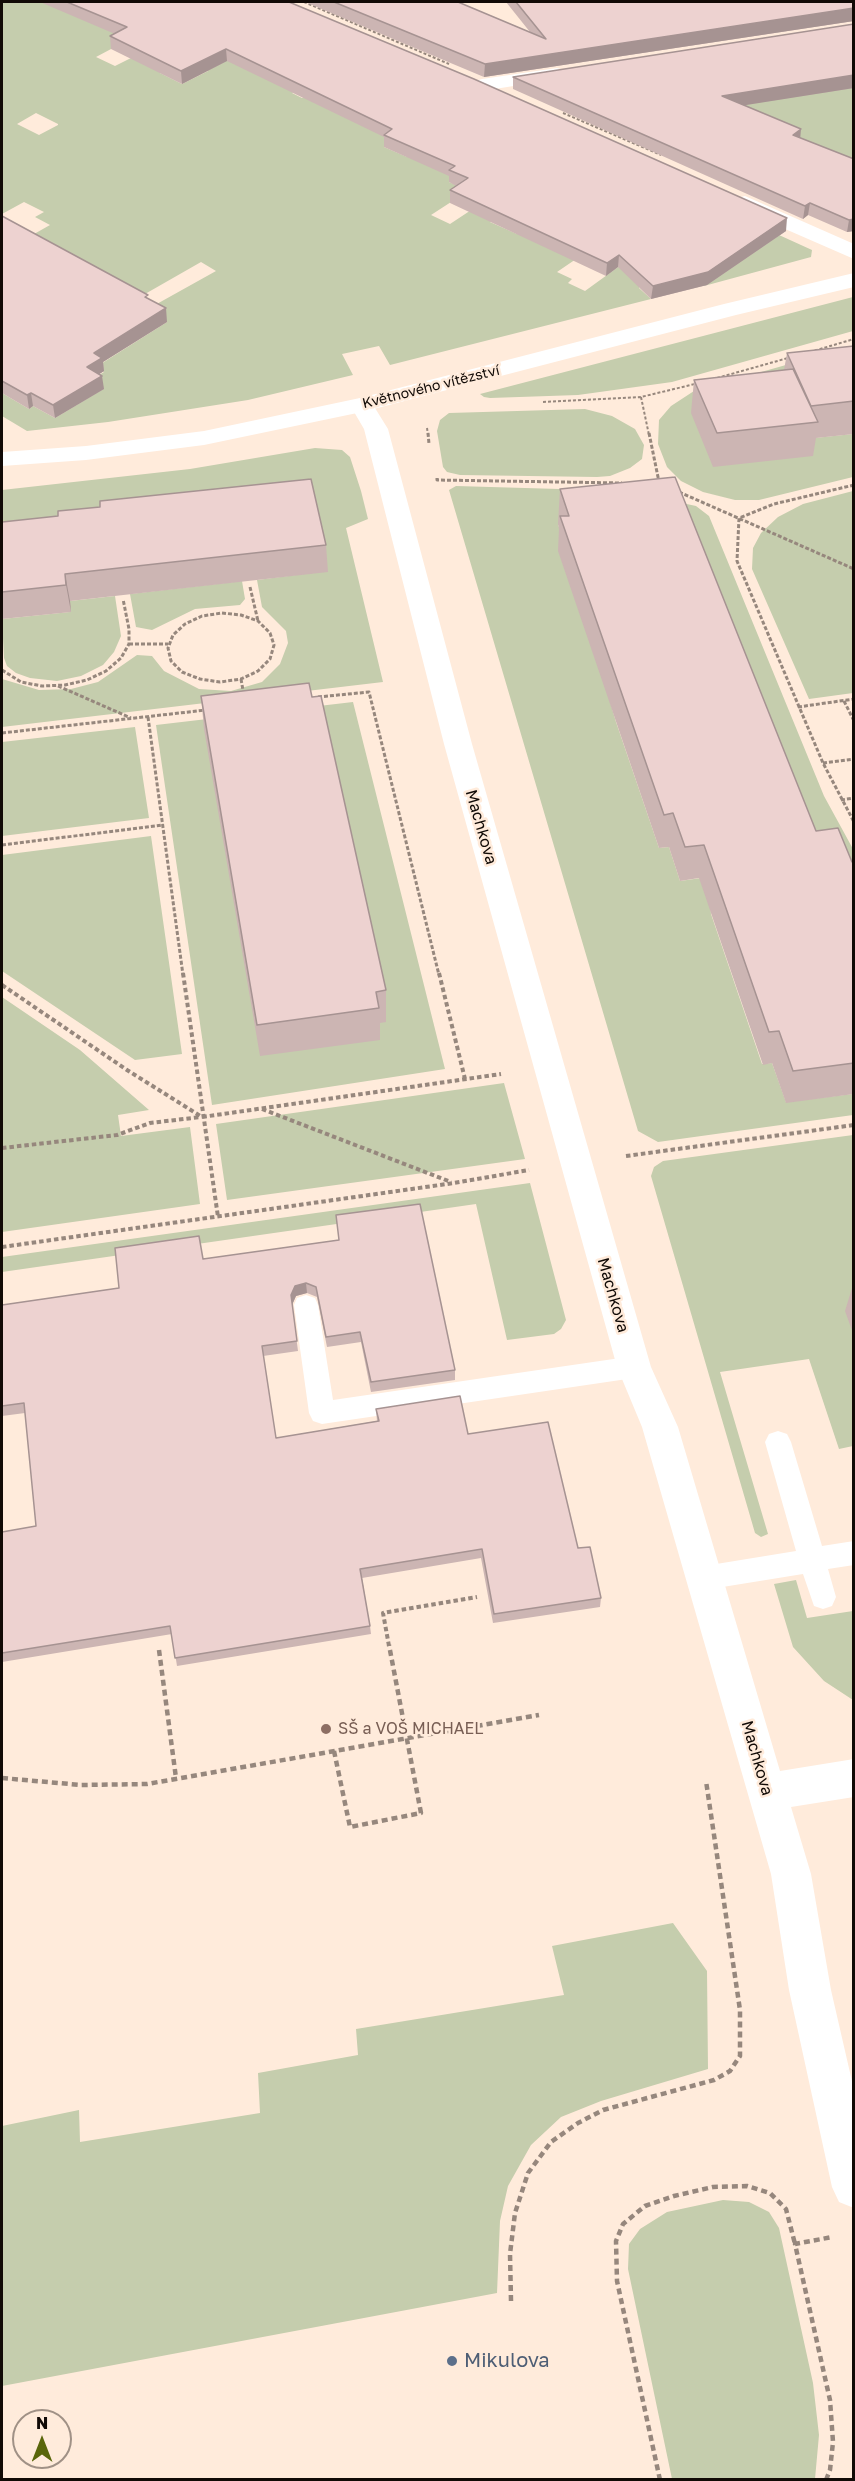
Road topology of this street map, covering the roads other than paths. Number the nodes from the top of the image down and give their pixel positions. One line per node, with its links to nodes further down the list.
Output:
1 (574, 71): 2 (street)
2 (474, 82)
3 (725, 194): 4 (street)
4 (854, 252)
5 (854, 280): 6 (street, Květnového vítězství)
6 (369, 417): 7 (street, Květnového vítězství); 9 (street, Machkova)
7 (2, 459)
8 (306, 1305): 9 (lane)
9 (634, 1368): 13 (street, Machkova)
10 (778, 1442): 12 (lane)
11 (854, 1553): 12 (lane)
12 (812, 1560): 13 (lane); 14 (lane)
13 (704, 1578): 16 (street, Machkova)
14 (823, 1597)
15 (854, 1778): 16 (street)
16 (767, 1792): 17 (street, Machkova)
17 (854, 2187)

